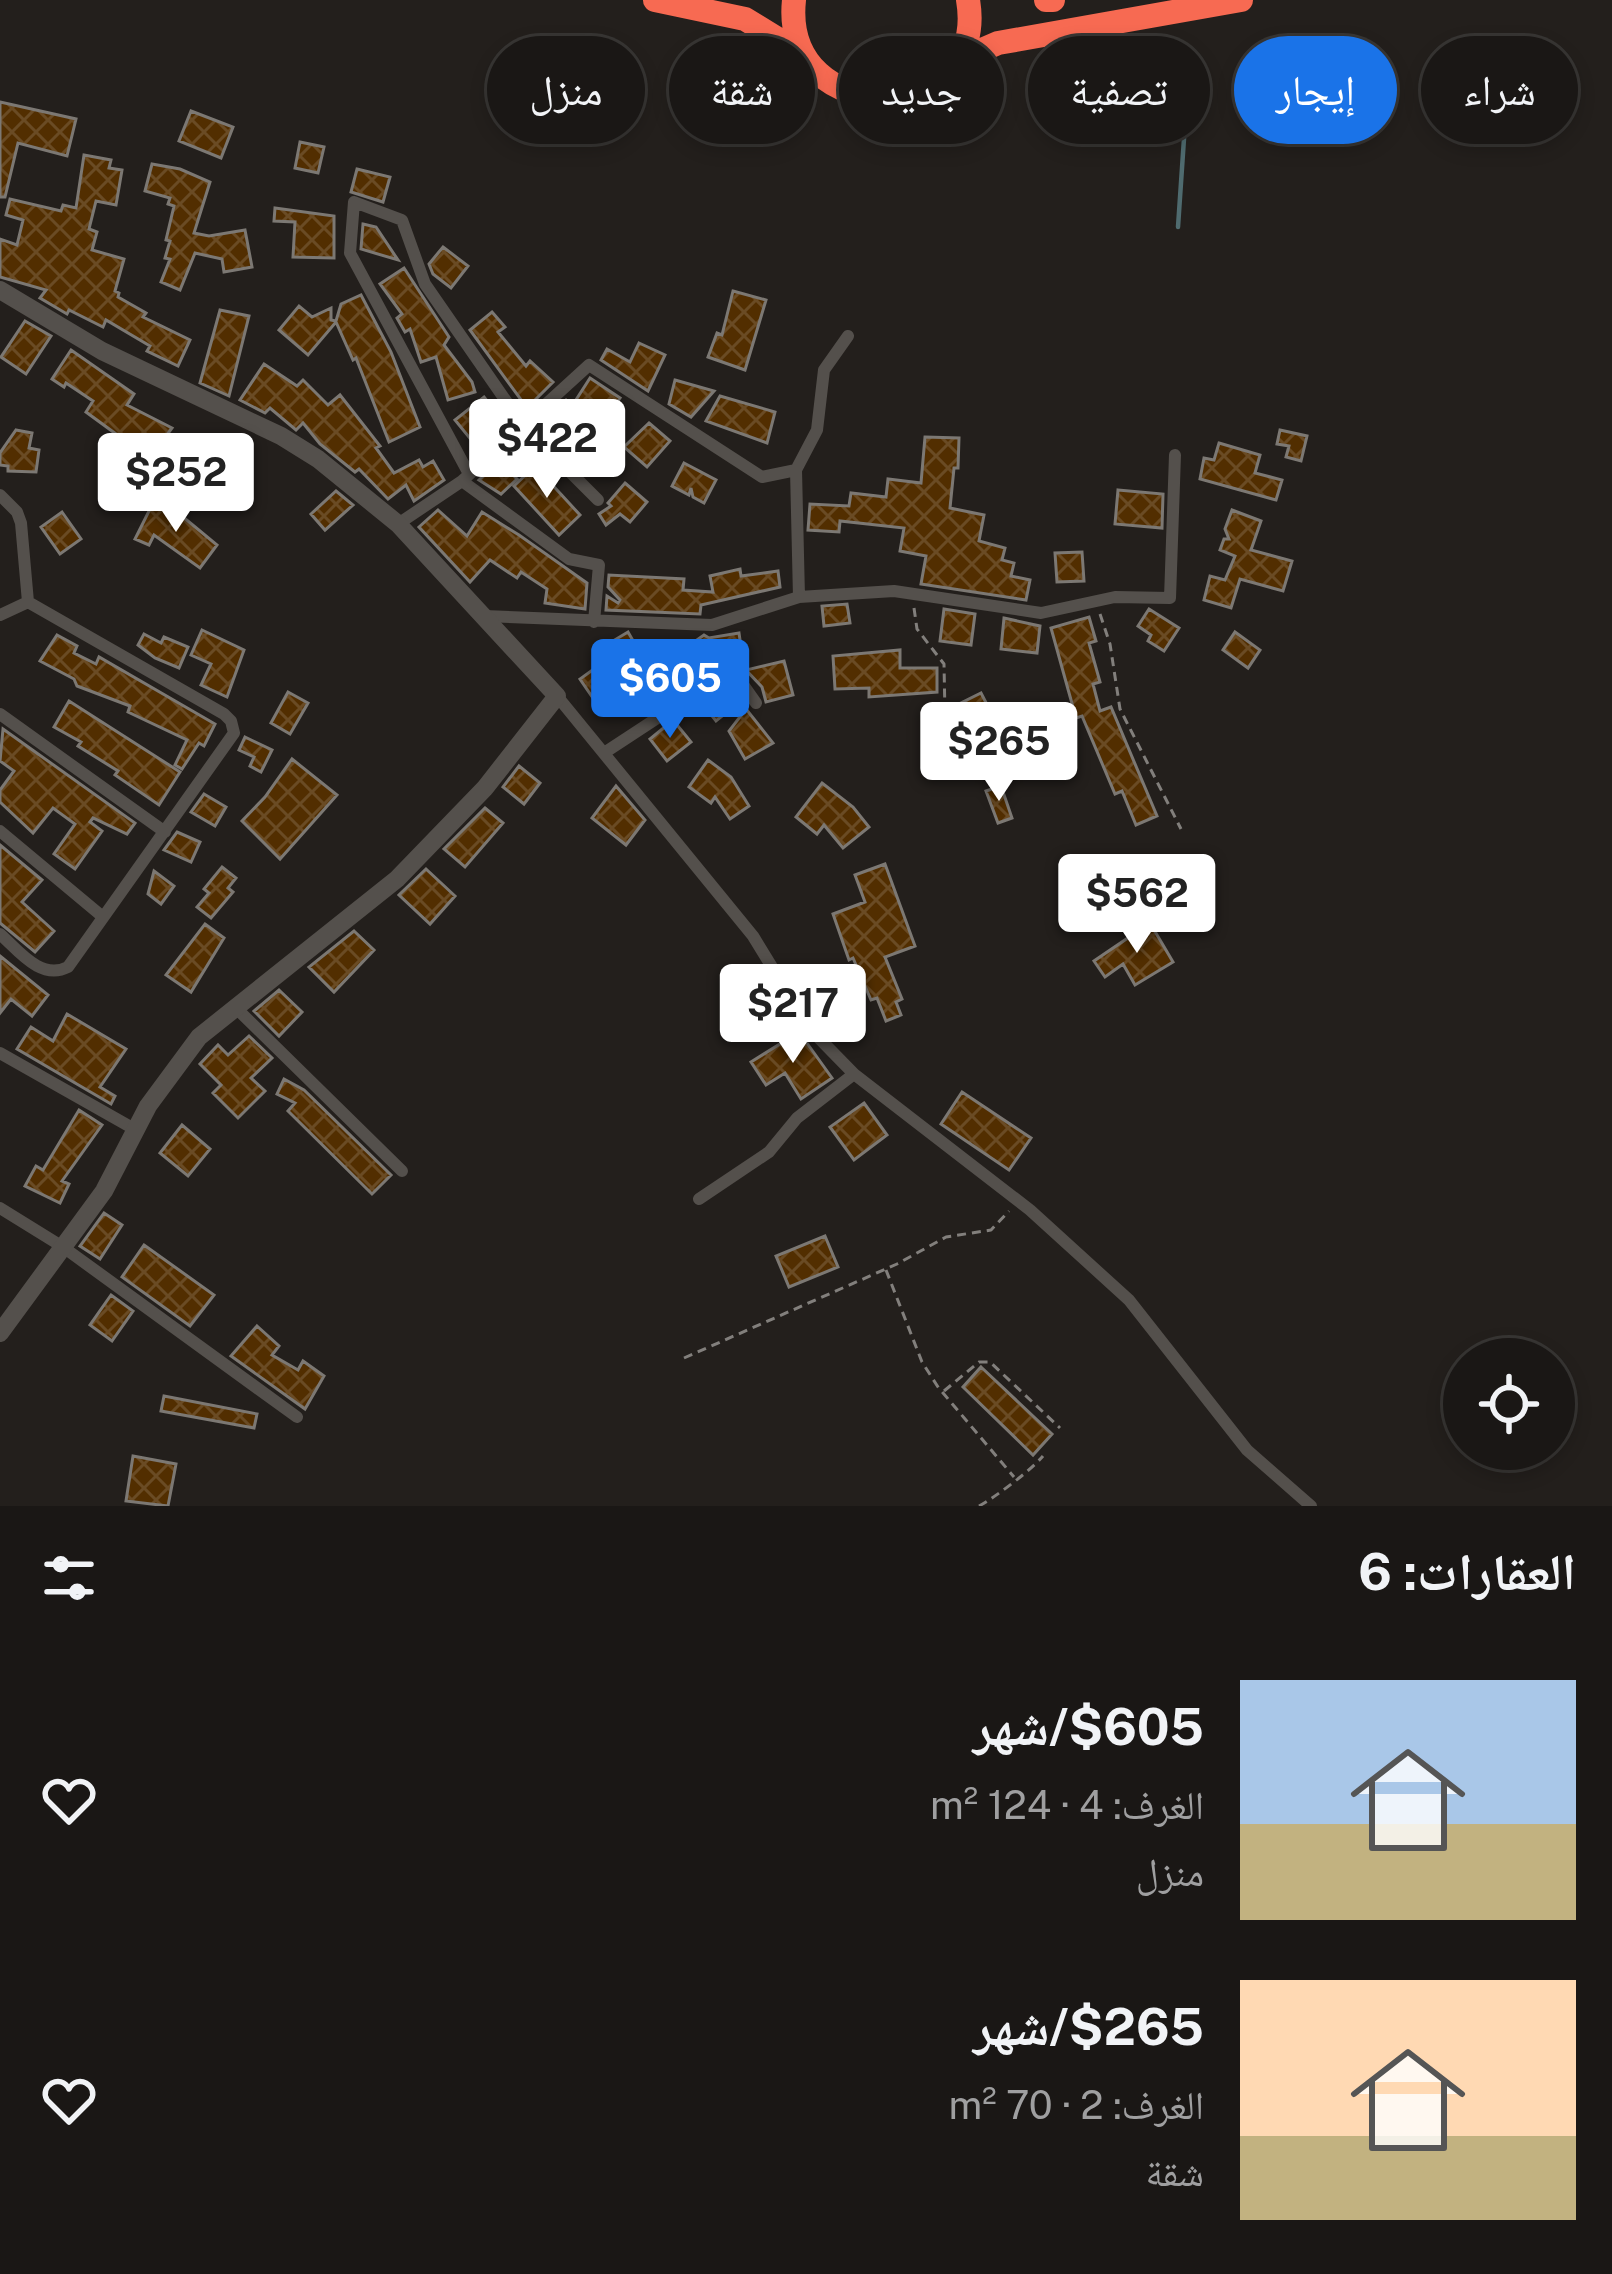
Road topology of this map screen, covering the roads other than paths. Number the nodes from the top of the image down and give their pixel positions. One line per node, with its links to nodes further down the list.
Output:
1 (655, 0): 5 (highway)
2 (794, 0): 6 (highway)
3 (968, 0): 7 (highway)
4 (1241, 0): 8 (highway)
5 (777, 36)
6 (796, 36)
7 (966, 36)
8 (1004, 42)
9 (815, 67): 10 (highway)
10 (839, 88)
11 (0, 290): 19 (street)
12 (848, 335): 15 (street)
13 (522, 424): 15 (street); 16 (street); 16 (street); 18 (street)
14 (1175, 455): 20 (street)
15 (796, 470): 20 (street)
16 (465, 477): 19 (street); 24 (street)
17 (0, 495): 21 (street)
18 (598, 500)
19 (398, 524): 23 (street)
20 (799, 597): 24 (street)
21 (28, 602): 22 (street); 30 (street)
22 (0, 615)
23 (483, 616): 24 (street); 25 (street)
24 (595, 622)
25 (556, 696): 28 (street); 33 (street)
26 (756, 703): 28 (street)
27 (0, 714): 30 (street)
28 (604, 753): 35 (street)
29 (0, 831): 31 (street)
30 (165, 832): 31 (street)
31 (103, 917): 32 (street)
32 (0, 934)
33 (236, 1008): 36 (street); 37 (street)
34 (0, 1053): 36 (street)
35 (854, 1074): 38 (street); 43 (street)
36 (136, 1130): 40 (street)
37 (402, 1171)
38 (699, 1199)
39 (0, 1208): 40 (street)
40 (64, 1247): 41 (street); 42 (street)
41 (0, 1333)
42 (297, 1417)
43 (1311, 1506)

